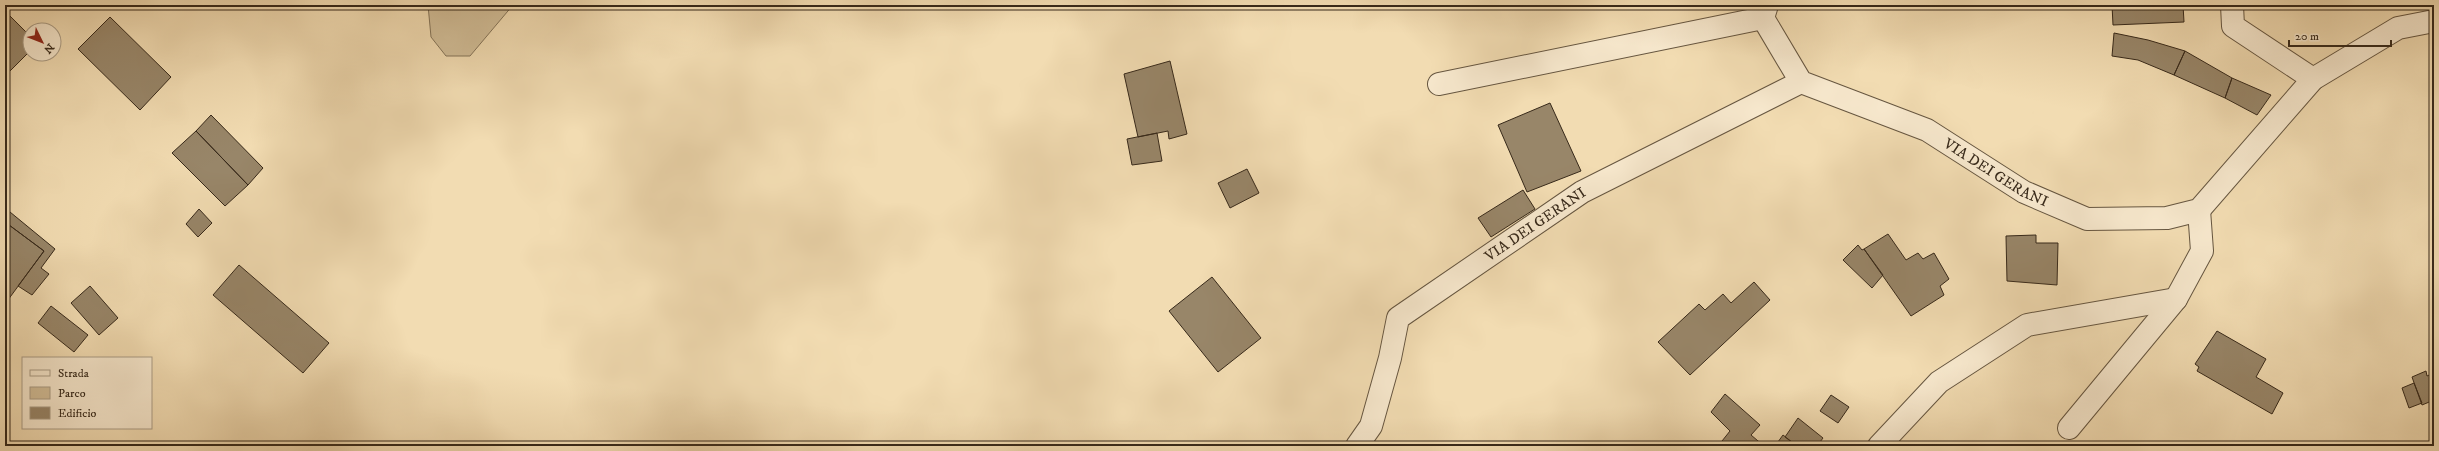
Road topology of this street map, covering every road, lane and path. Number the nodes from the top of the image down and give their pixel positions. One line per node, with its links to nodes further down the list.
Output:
1 (2232, 5): 4 (street)
2 (1765, 12): 5 (street); 6 (street)
3 (2434, 21): 4 (street)
4 (2313, 79): 7 (street)
5 (1801, 82): 7 (street, VIA DEI GERANI); 10 (street, VIA DEI GERANI)
6 (1440, 84)
7 (2200, 210): 8 (street)
8 (2176, 299): 9 (street); 11 (street)
9 (2069, 428)
10 (1357, 446)
11 (1879, 446)

